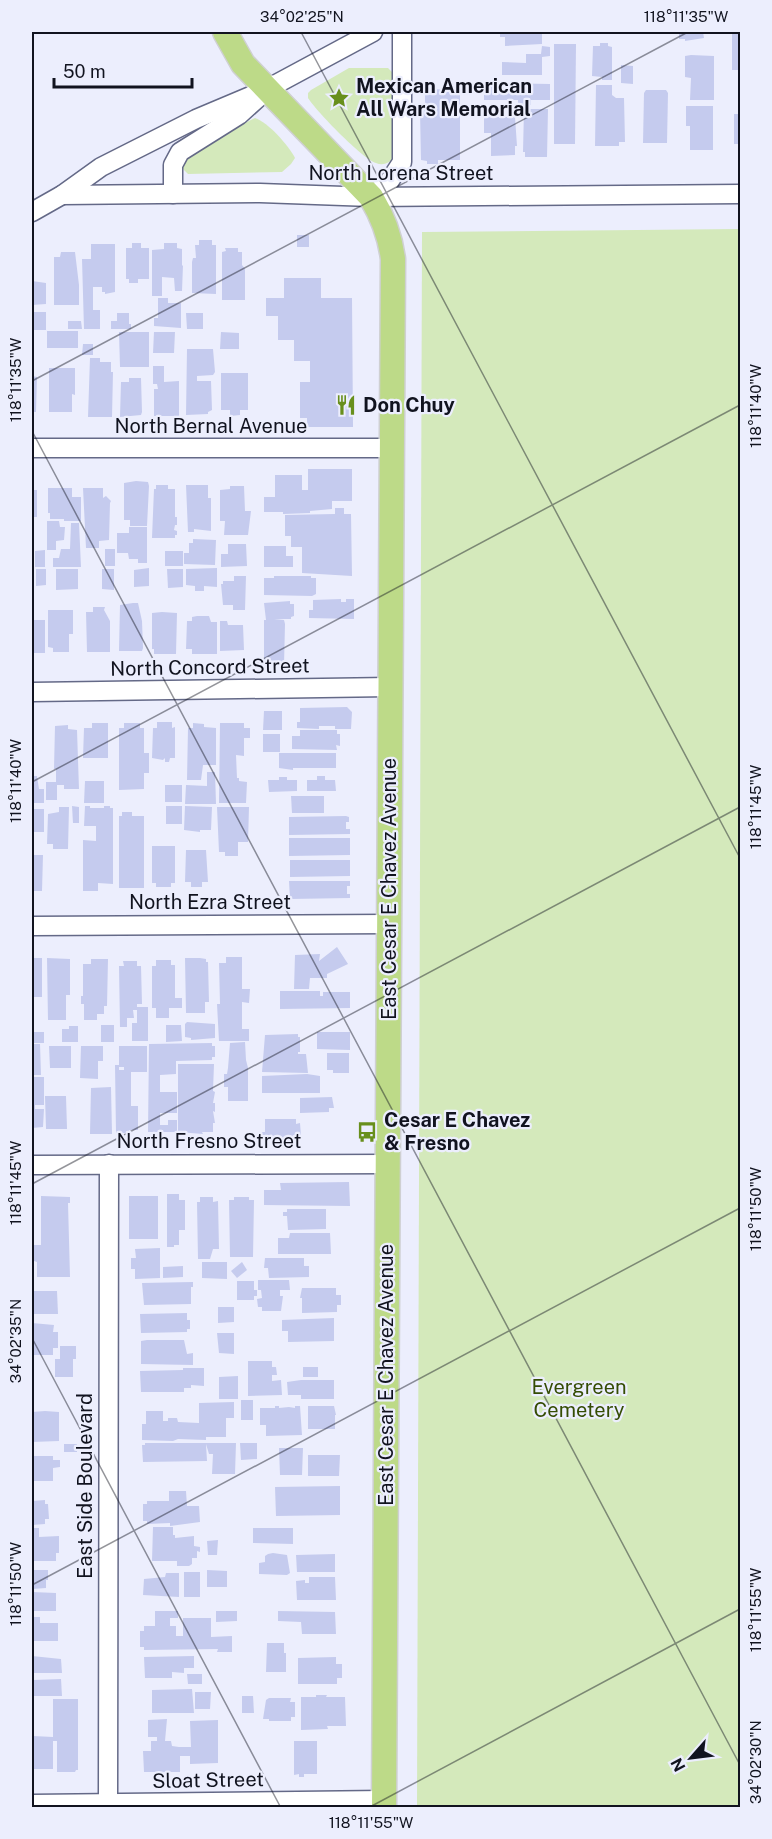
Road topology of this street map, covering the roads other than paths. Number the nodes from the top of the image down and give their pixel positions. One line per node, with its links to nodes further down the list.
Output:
1 (225, 32): 4 (main road, East Cesar E Chavez Avenue)
2 (373, 32): 4 (street)
3 (402, 32): 8 (street)
4 (267, 89): 5 (street); 6 (street); 8 (main road, East Cesar E Chavez Avenue)
5 (173, 194): 6 (street, North Lorena Street); 8 (street, North Lorena Street)
6 (62, 195): 9 (street)
7 (741, 195): 8 (street, North Lorena Street)
8 (371, 196): 11 (main road, East Cesar E Chavez Avenue)
9 (32, 212)
10 (32, 448): 11 (street, North Bernal Avenue)
11 (392, 448): 12 (main road, East Cesar E Chavez Avenue)
12 (390, 687): 13 (street, North Concord Street); 14 (main road, East Cesar E Chavez Avenue)
13 (32, 692)
14 (389, 924): 15 (street, North Ezra Street); 17 (main road, East Cesar E Chavez Avenue)
15 (32, 926)
16 (109, 1164): 17 (street, North Fresno Street); 18 (street, North Fresno Street); 21 (street, East Side Boulevard)
17 (387, 1164): 20 (main road, East Cesar E Chavez Avenue)
18 (32, 1165)
19 (32, 1804): 21 (street, Sloat Street)
20 (384, 1804): 21 (street, Sloat Street)
21 (108, 1806)

